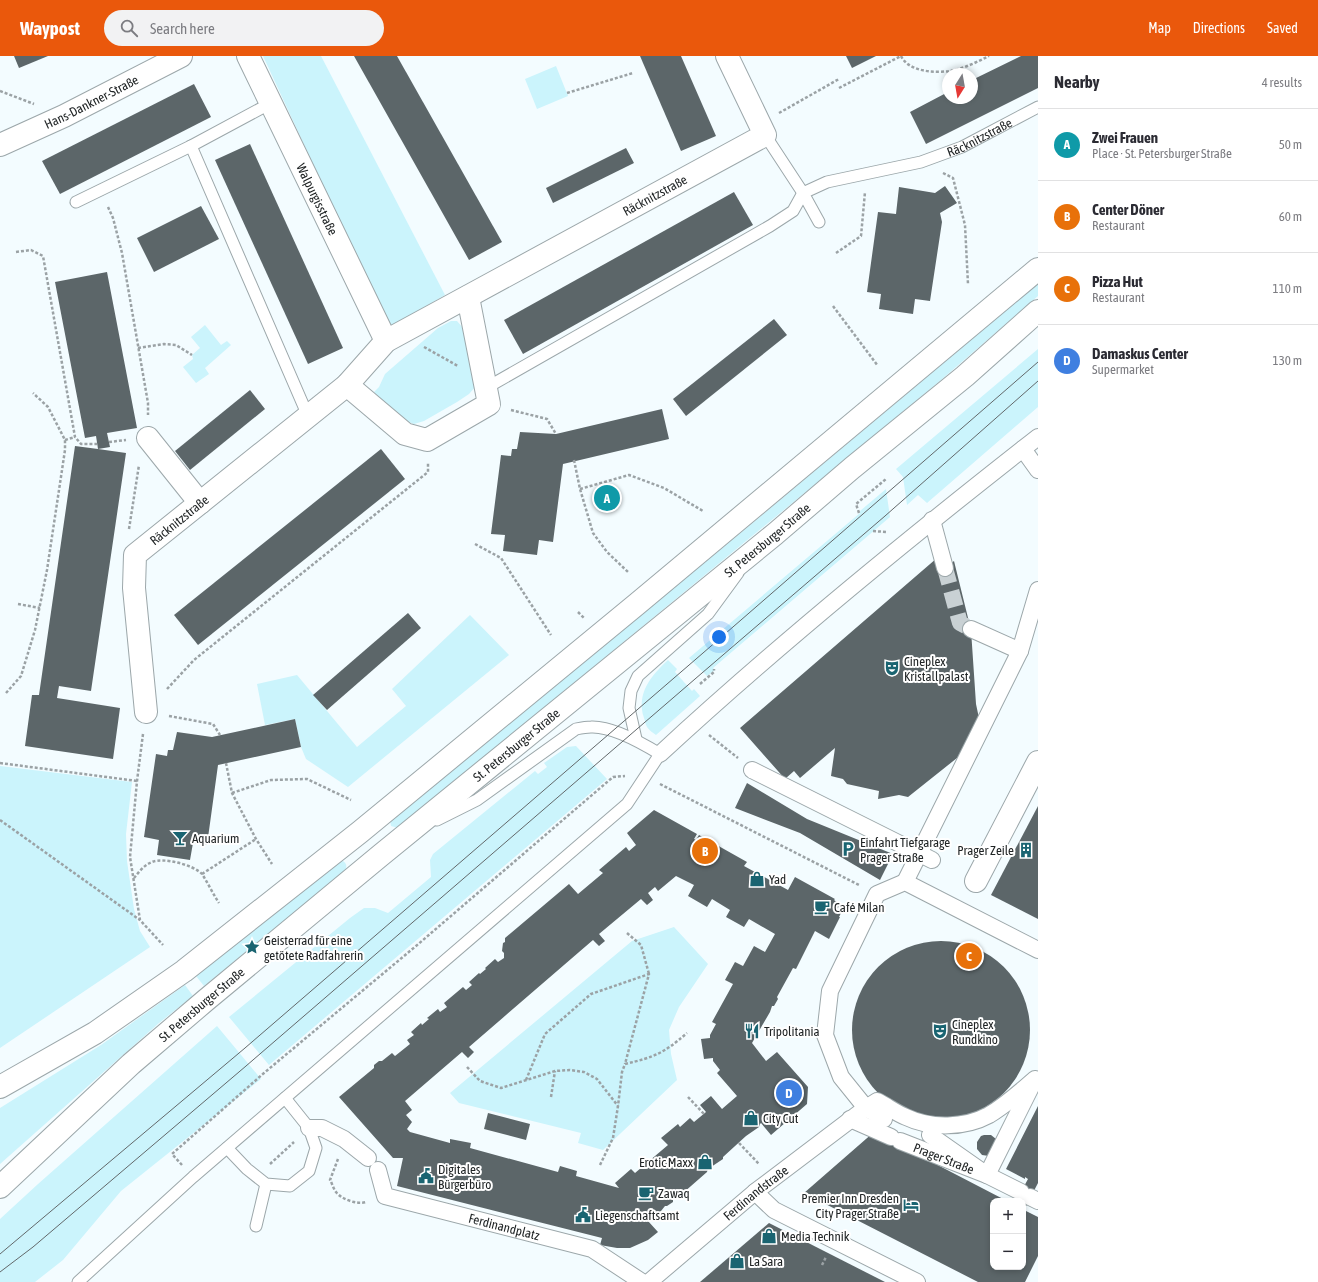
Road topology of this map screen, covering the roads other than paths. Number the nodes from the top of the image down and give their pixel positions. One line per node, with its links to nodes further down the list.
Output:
1 (181, 56): 7 (main road, Hans-Dankner-Straße)
2 (248, 56): 4 (main road, Walpurgisstraße)
3 (727, 56): 6 (main road)
4 (271, 103): 8 (lane); 15 (main road, Walpurgisstraße)
5 (1038, 106): 9 (lane, Räcknitzstraße)
6 (763, 129): 9 (lane); 13 (main road, Räcknitzstraße)
7 (0, 145)
8 (191, 146): 10 (lane); 18 (lane)
9 (803, 193): 11 (lane); 17 (lane)
10 (76, 202)
11 (819, 222)
12 (1038, 269): 35 (main road)
13 (468, 297): 15 (main road, Räcknitzstraße); 17 (main road)
14 (1038, 311): 25 (main road, St. Petersburger Straße)
15 (395, 336): 16 (main road, Räcknitzstraße)
16 (347, 385): 17 (main road); 18 (main road, Räcknitzstraße)
17 (486, 391)
18 (308, 416): 23 (main road, Räcknitzstraße)
19 (1038, 437): 21 (street)
20 (148, 438): 23 (main road)
21 (1023, 448): 22 (street); 24 (street)
22 (1038, 470)
23 (200, 503): 30 (main road, Räcknitzstraße)
24 (932, 520): 26 (street); 32 (street)
25 (758, 547): 31 (lane); 36 (main road, St. Petersburger Straße)
26 (945, 568)
27 (1038, 590): 29 (street)
28 (971, 628): 29 (street)
29 (1020, 651): 38 (street)
30 (146, 712)
31 (636, 739): 32 (lane); 36 (lane)
32 (660, 754): 44 (lane)
33 (1038, 762): 39 (main road)
34 (752, 770): 38 (street)
35 (360, 832): 37 (main road); 43 (main road)
36 (409, 834): 37 (main road, St. Petersburger Straße)
37 (381, 855): 54 (main road, St. Petersburger Straße)
38 (926, 857): 40 (street)
39 (976, 881)
40 (905, 882): 41 (street); 45 (street)
41 (1038, 950)
42 (1036, 1076): 49 (street); 52 (street)
43 (0, 1088)
44 (285, 1098): 48 (lane); 50 (lane)
45 (866, 1108): 46 (street, Ferdinandstraße); 47 (street); 49 (street, Ferdinandstraße)
46 (850, 1119): 51 (street, Prager Straße); 55 (street, Ferdinandstraße)
47 (884, 1119)
48 (309, 1128): 53 (lane); 59 (street, Ferdinandplatz)
49 (932, 1130): 51 (street); 52 (street, Prager Straße)
50 (227, 1148): 53 (lane); 58 (lane)
51 (926, 1151): 52 (street, Prager Straße)
52 (987, 1175): 56 (street, Prager Straße)
53 (266, 1184): 57 (lane)
54 (0, 1187)
55 (755, 1192): 60 (street, Ferdinandstraße); 61 (street)
56 (1030, 1197)
57 (256, 1226)
58 (78, 1282)
59 (642, 1282)
60 (649, 1282)
61 (917, 1282)

